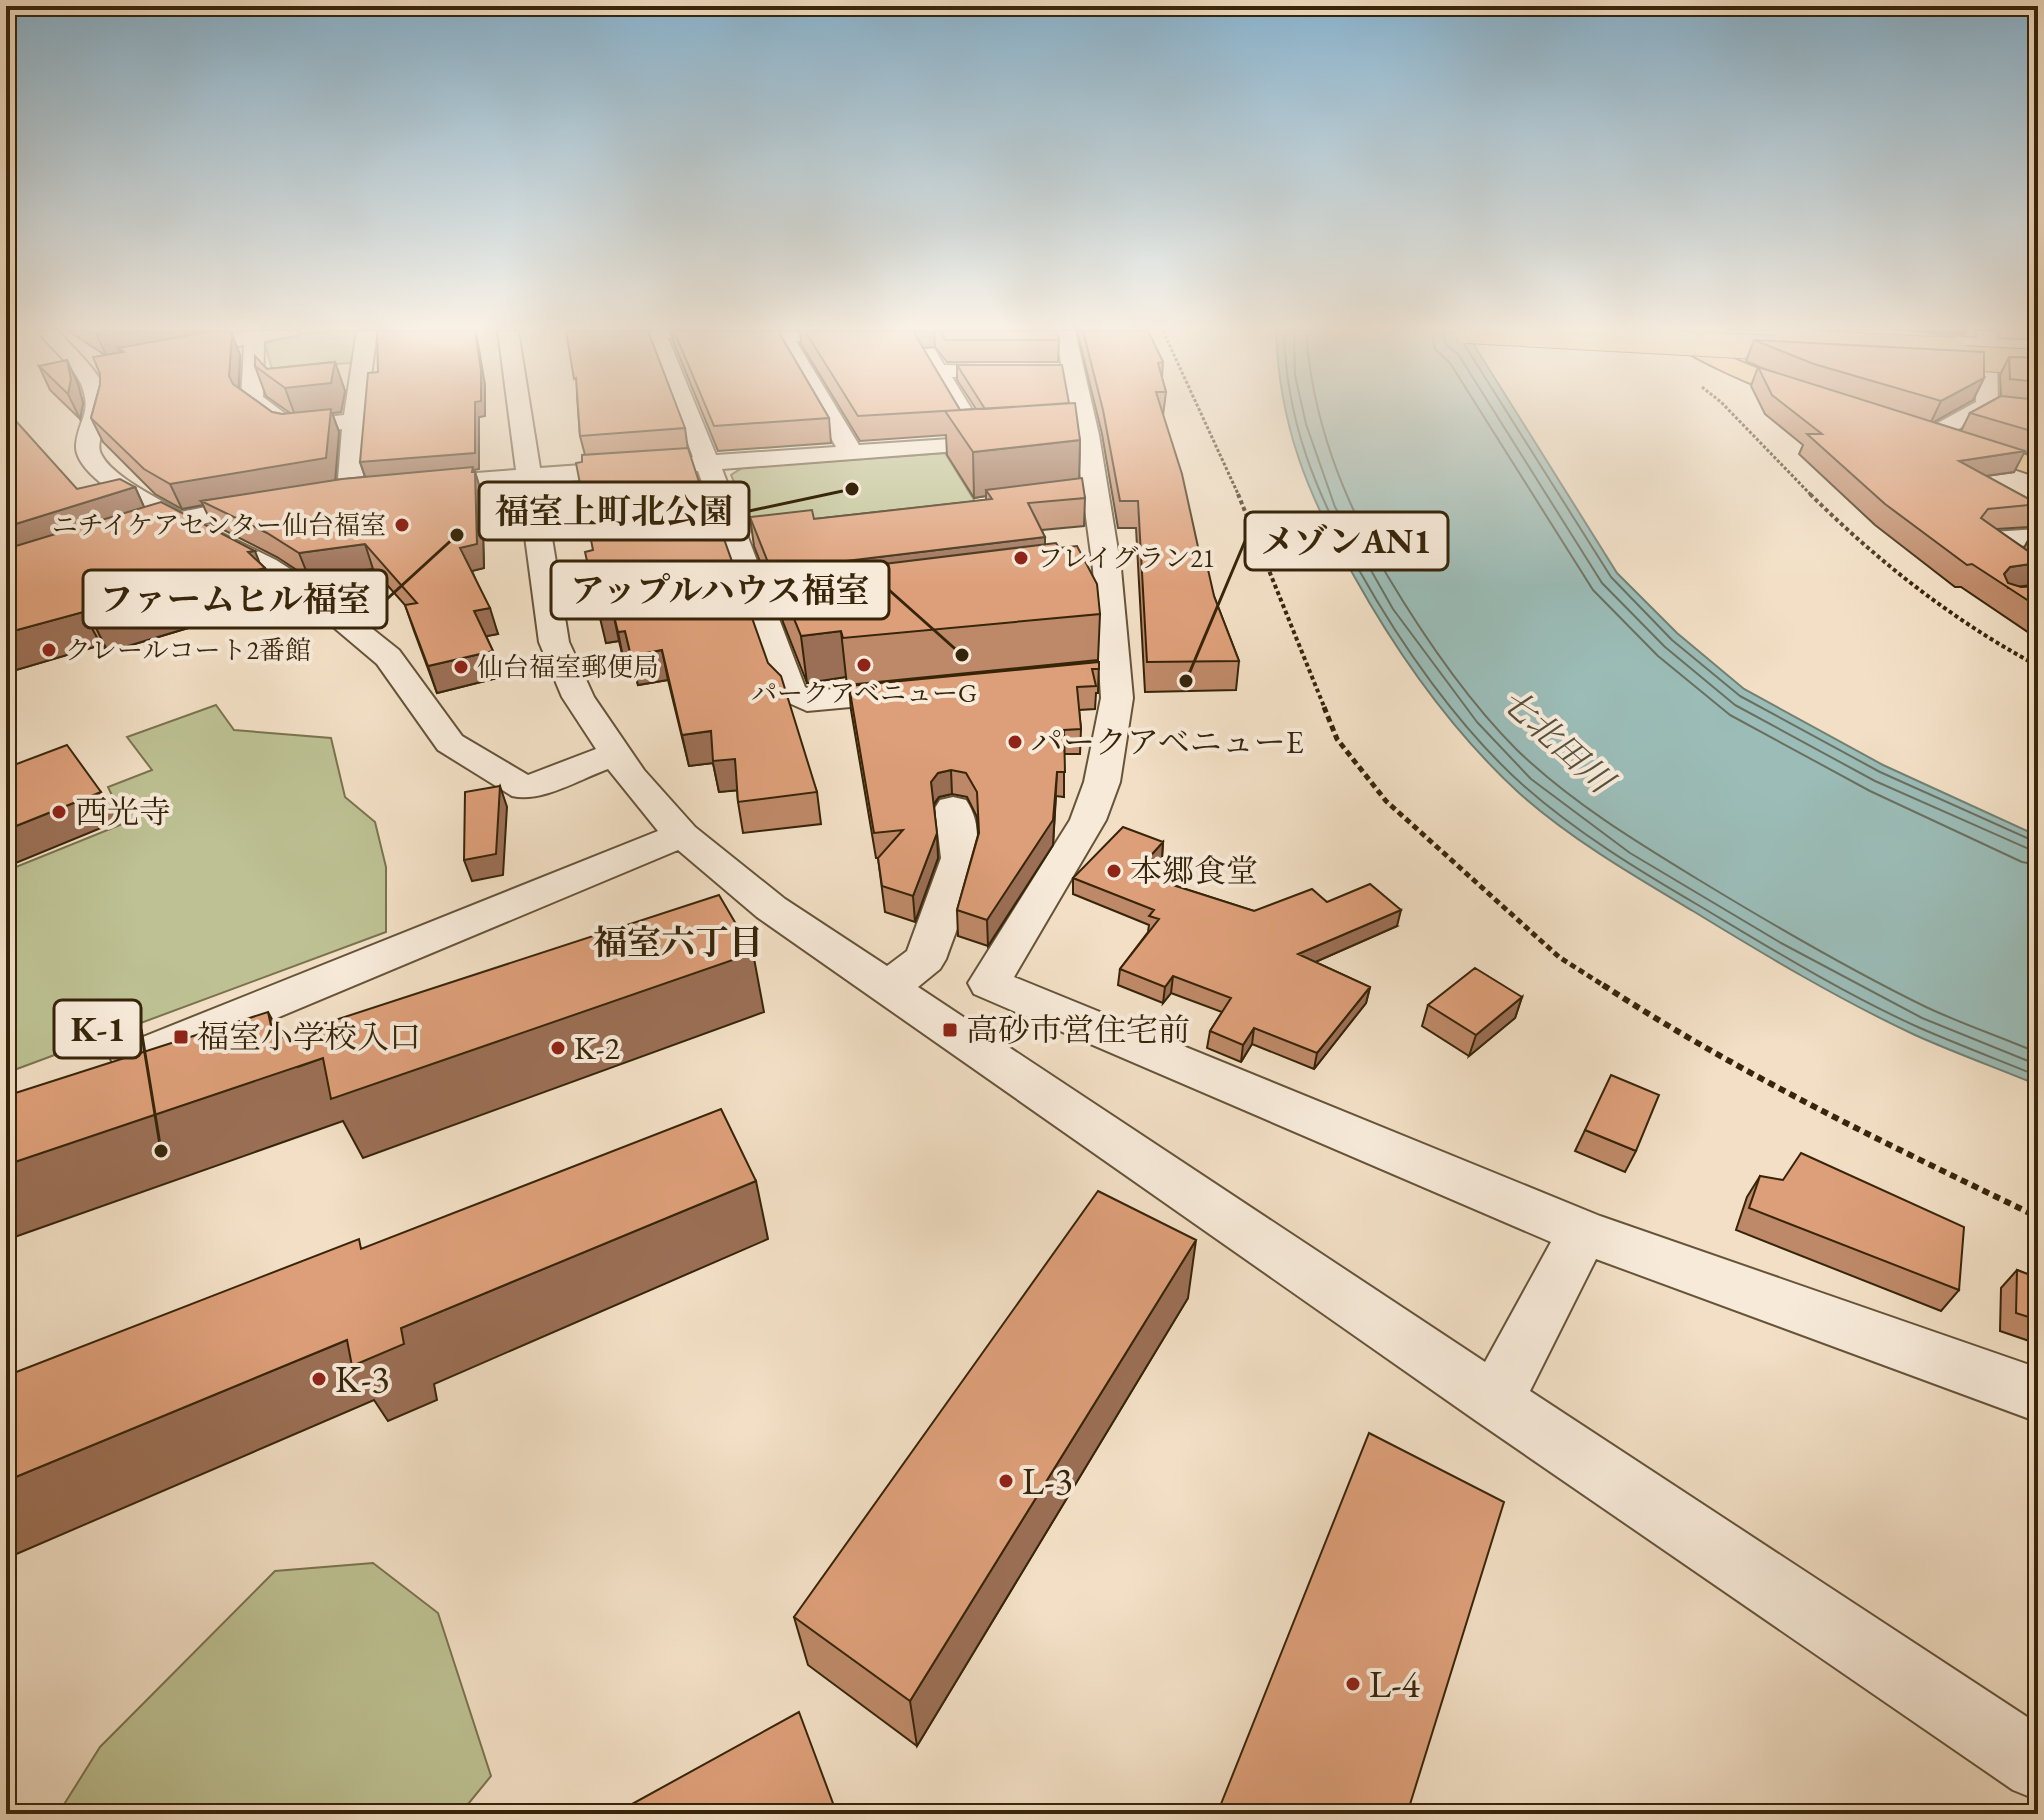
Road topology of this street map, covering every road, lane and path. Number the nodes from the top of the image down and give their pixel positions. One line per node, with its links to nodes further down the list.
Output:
1 (97, 416): 26 (street)
2 (274, 416): 12 (street)
3 (355, 416): 12 (street)
4 (519, 416): 20 (street)
5 (689, 416): 18 (street)
6 (830, 416): 17 (street)
7 (965, 416): 16 (street)
8 (1070, 416): 22 (street)
9 (1202, 416): 43 (path)
10 (1734, 416): 36 (path)
11 (1967, 416): 14 (street)
12 (354, 421): 21 (street)
13 (1903, 426): 14 (main road)
14 (1933, 435): 19 (main road)
15 (1027, 440): 16 (street)
16 (981, 443): 17 (street)
17 (851, 452): 18 (street)
18 (707, 462): 20 (street); 28 (street)
19 (2038, 468)
20 (527, 475): 21 (street); 38 (street)
21 (350, 491): 23 (street)
22 (1095, 494): 24 (street); 31 (street)
23 (321, 495)
24 (1063, 497)
25 (278, 502): 26 (street)
26 (177, 521): 30 (street); 38 (street)
27 (767, 533): 28 (street)
28 (735, 537): 35 (street)
29 (2038, 537): 33 (street)
30 (119, 540)
31 (1107, 569): 32 (street); 44 (street)
32 (1075, 573)
33 (2033, 589)
34 (794, 609): 35 (street)
35 (763, 613): 37 (street)
36 (2038, 666)
37 (930, 689)
38 (615, 754): 40 (street)
39 (953, 808): 41 (street)
40 (682, 835): 41 (street); 42 (street)
41 (888, 988): 46 (street)
42 (92, 1075)
43 (2038, 1217)
44 (1583, 1232): 45 (street); 46 (street)
45 (2038, 1395)
46 (1495, 1401): 47 (street)
47 (2038, 1765)

